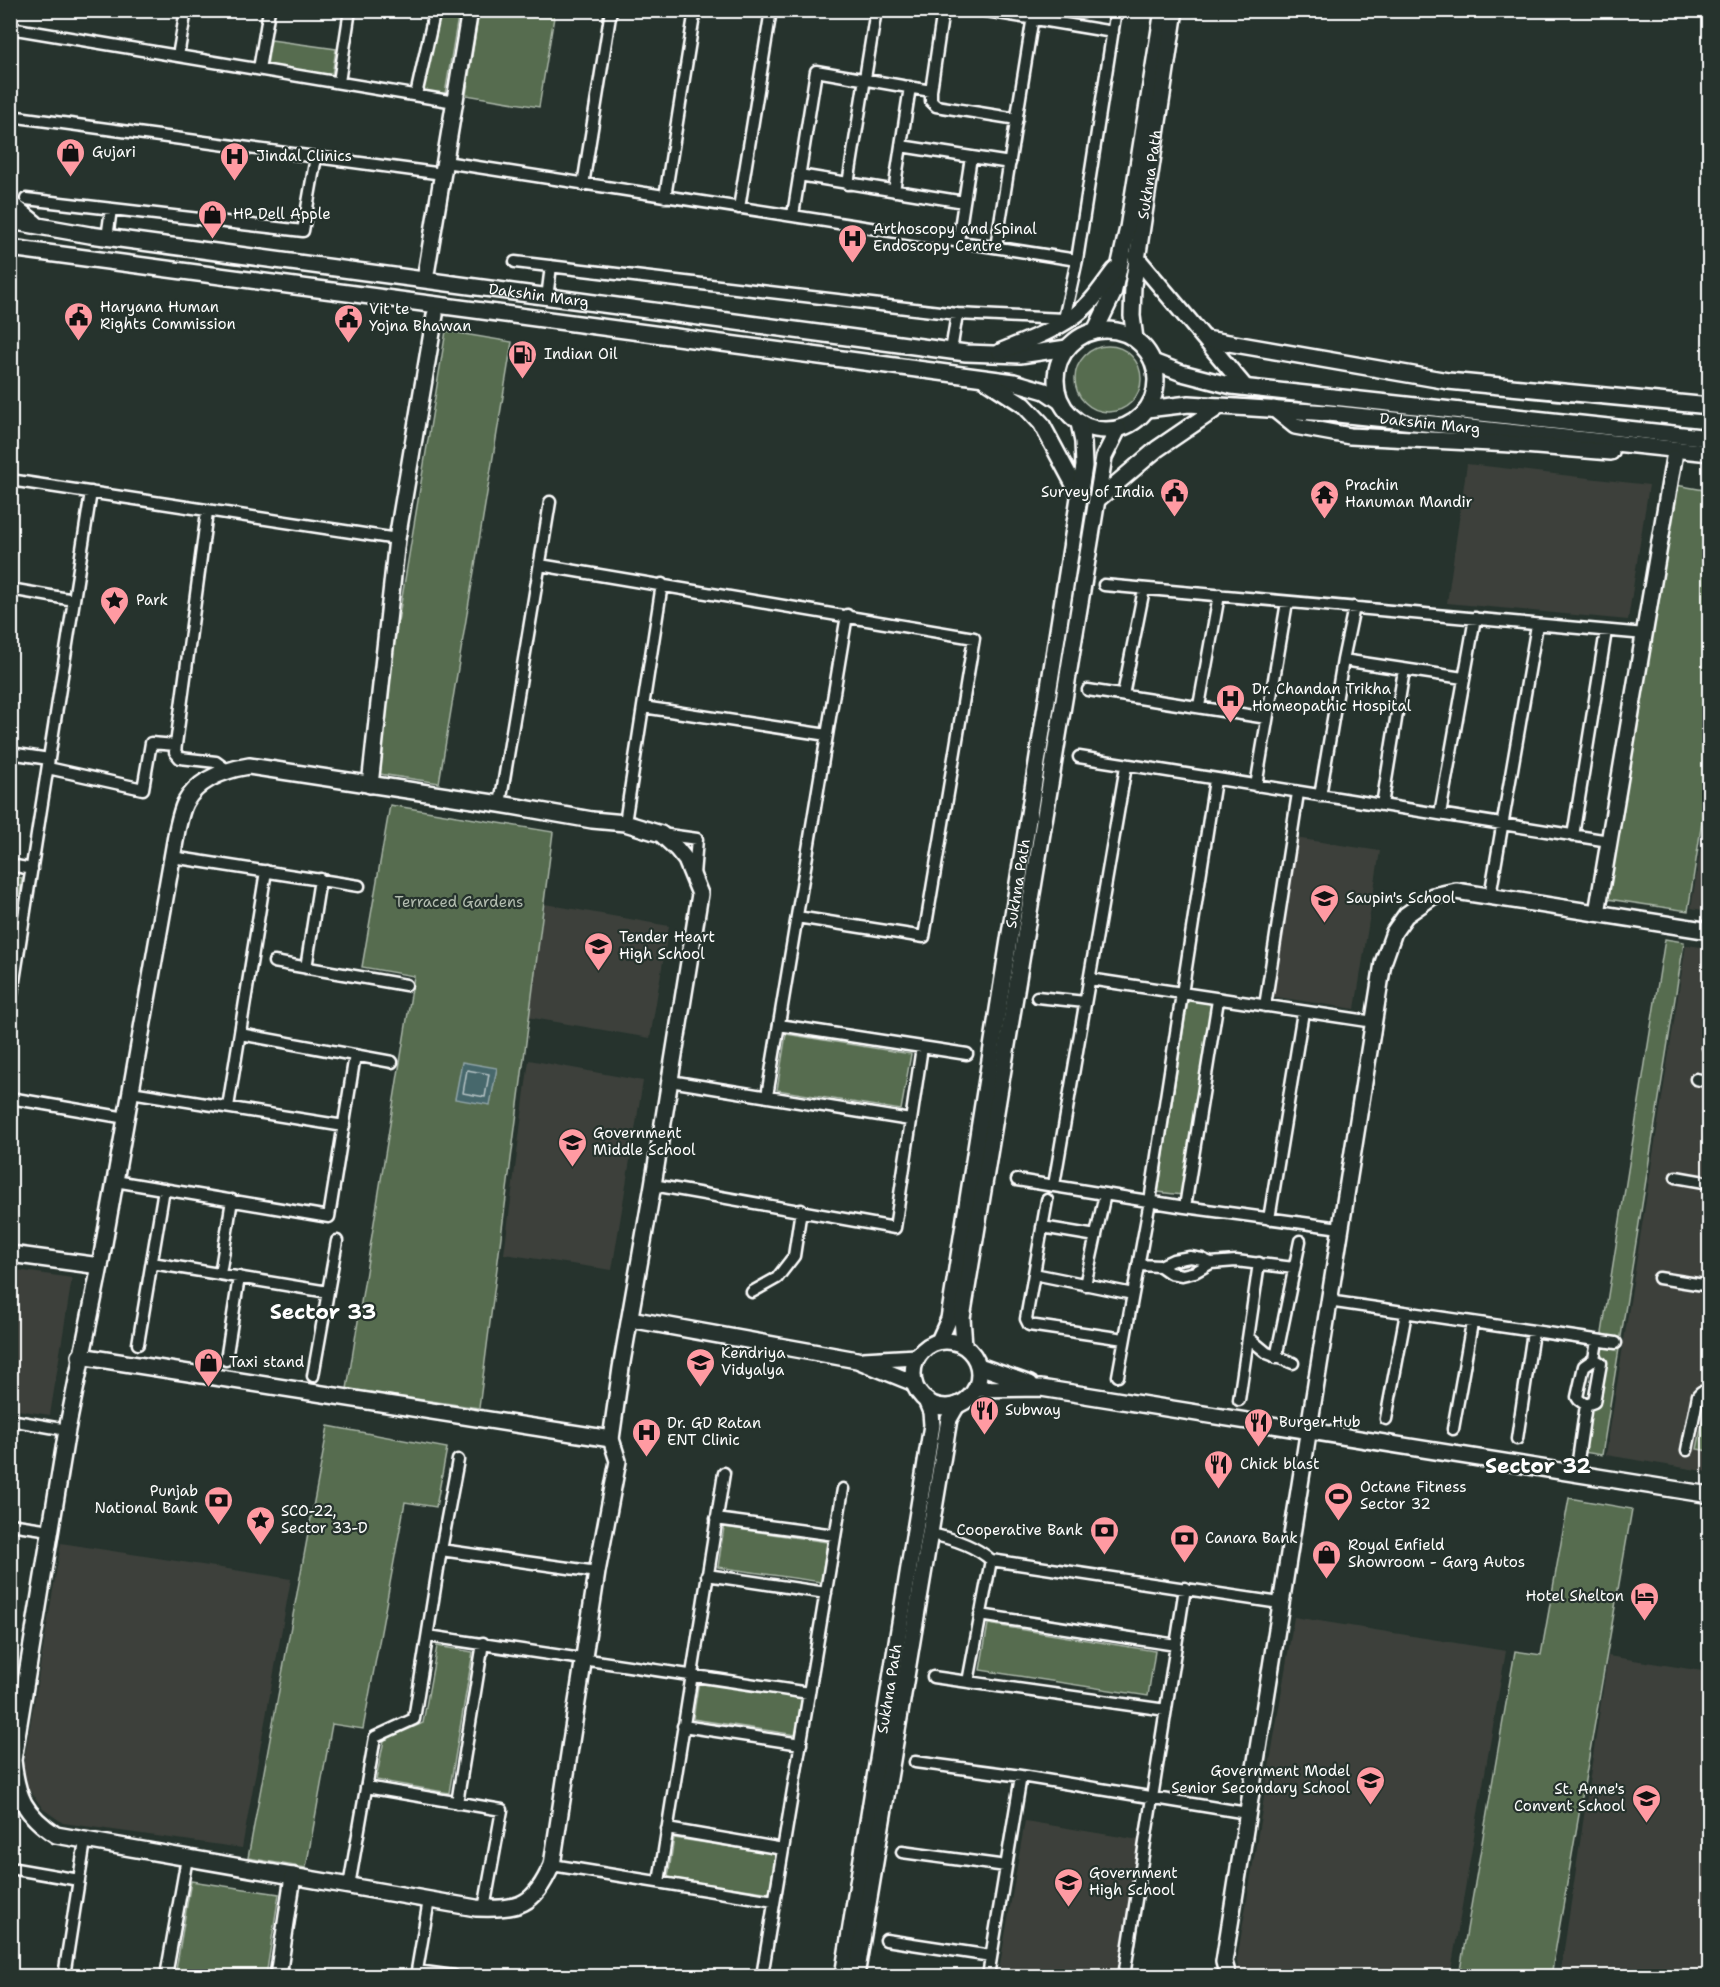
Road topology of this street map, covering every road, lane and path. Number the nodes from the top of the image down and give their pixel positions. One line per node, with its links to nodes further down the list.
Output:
1 (186, 10): 18 (street)
2 (269, 10): 19 (street)
3 (350, 10): 21 (street)
4 (435, 10): 24 (street)
5 (470, 10): 25 (street)
6 (611, 10): 35 (street)
7 (695, 10): 37 (street)
8 (771, 10): 41 (street)
9 (876, 10): 20 (street)
10 (943, 10): 23 (street)
11 (980, 10): 15 (street)
12 (1116, 10): 17 (street)
13 (1163, 10): 55 (street, Sukhna Path)
14 (1175, 10): 52 (street, Sukhna Path)
15 (1033, 14): 17 (street); 27 (street)
16 (10, 28): 18 (street)
17 (1113, 32): 53 (street)
18 (178, 56): 19 (street)
19 (259, 69): 21 (street)
20 (865, 80): 22 (street); 33 (street); 34 (street)
21 (339, 82): 24 (street)
22 (910, 87): 23 (street); 28 (street)
23 (931, 91): 27 (street)
24 (416, 95): 25 (street)
25 (455, 102): 32 (street)
26 (10, 116): 29 (street)
27 (1017, 119): 31 (street)
28 (901, 146): 30 (street); 36 (street)
29 (316, 157): 32 (street); 42 (street)
30 (971, 157): 31 (street); 39 (street)
31 (1010, 163): 48 (street)
32 (444, 168): 35 (street); 57 (street)
33 (799, 175): 34 (street); 43 (street)
34 (848, 184): 36 (street)
35 (583, 185): 37 (street)
36 (894, 191): 39 (street)
37 (665, 197): 41 (street)
38 (26, 199): 42 (street)
39 (964, 202): 47 (street)
40 (10, 203): 45 (street)
41 (739, 208): 43 (street)
42 (111, 209): 46 (street)
43 (793, 215): 47 (street)
44 (10, 221): 45 (street, Dakshin Marg)
45 (40, 227): 46 (street, Dakshin Marg)
46 (107, 238): 65 (street, Dakshin Marg)
47 (958, 241): 48 (street)
48 (996, 247): 53 (street)
49 (10, 248): 50 (street, Dakshin Marg)
50 (28, 249): 51 (street); 68 (street, Dakshin Marg)
51 (10, 253)
52 (1136, 257): 62 (street, Sukhna Path); 63 (street)
53 (1077, 260): 59 (street)
54 (515, 262): 56 (street)
55 (1119, 265): 61 (street, Sukhna Path); 66 (street)
56 (551, 266): 58 (street); 59 (street)
57 (426, 274)
58 (548, 290)
59 (957, 314): 65 (street)
60 (435, 315): 87 (street)
61 (1095, 331): 62 (street); 64 (street)
62 (1135, 339): 67 (street)
63 (1206, 339): 69 (street); 72 (street)
64 (1067, 348): 66 (street, Dakshin Marg); 70 (street)
65 (951, 351): 66 (street, Dakshin Marg)
66 (995, 354)
67 (1153, 362): 69 (street, Dakshin Marg); 73 (street)
68 (982, 378): 70 (street, Dakshin Marg); 83 (street)
69 (1245, 387): 77 (street, Dakshin Marg)
70 (1060, 400): 75 (street)
71 (1220, 406): 73 (street, Dakshin Marg); 74 (street, Dakshin Marg); 84 (street)
72 (1710, 406)
73 (1147, 409): 76 (street)
74 (1274, 409): 78 (street, Dakshin Marg); 79 (street)
75 (1078, 423): 76 (street); 83 (street, Sukhna Path)
76 (1118, 429): 84 (street, Sukhna Path)
77 (1710, 438)
78 (1710, 453)
79 (1674, 458): 80 (street); 101 (street)
80 (1710, 462)
81 (10, 480): 82 (street)
82 (91, 492): 86 (street); 94 (street)
83 (1079, 494): 213 (street, Sukhna Path)
84 (1097, 500): 217 (street, Sukhna Path)
85 (550, 502): 88 (street)
86 (207, 512): 87 (street); 111 (street)
87 (397, 539): 118 (street)
88 (540, 565): 89 (street); 122 (street)
89 (662, 584): 97 (street); 108 (street)
90 (1104, 585): 92 (street)
91 (10, 589): 94 (street)
92 (1144, 589): 93 (street); 106 (street)
93 (1219, 595): 95 (street); 107 (street)
94 (74, 600): 114 (street)
95 (1287, 602): 96 (street); 109 (street)
96 (1354, 607): 98 (street); 102 (street)
97 (847, 615): 110 (street); 139 (street)
98 (1474, 618): 99 (street); 104 (street)
99 (1537, 625): 100 (street); 126 (street)
100 (1606, 631): 101 (street); 128 (street)
101 (1645, 634): 129 (street)
102 (1343, 660): 103 (street); 121 (street)
103 (1404, 670): 104 (street); 123 (street)
104 (1463, 678): 124 (street)
105 (1088, 690): 106 (street)
106 (1123, 695): 107 (street)
107 (1199, 706): 109 (street)
108 (643, 707): 110 (street); 125 (street)
109 (1267, 717): 119 (street)
110 (827, 735): 139 (street)
111 (176, 745): 114 (street); 116 (street)
112 (10, 753): 114 (street)
113 (1079, 757): 115 (street)
114 (48, 764): 132 (street)
115 (1126, 766): 117 (street); 144 (street)
116 (227, 770): 118 (street); 130 (street)
117 (1215, 780): 119 (street); 146 (street)
118 (370, 785): 122 (street)
119 (1256, 786): 120 (street)
120 (1298, 793): 121 (street); 151 (street)
121 (1320, 796): 123 (street)
122 (500, 804): 125 (street)
123 (1382, 805): 124 (street)
124 (1440, 814): 126 (street)
125 (625, 823): 127 (street)
126 (1503, 825): 128 (street); 137 (street)
127 (661, 834): 134 (street); 134 (street)
128 (1573, 836): 129 (street)
129 (1608, 842): 138 (street)
130 (172, 857): 133 (street); 163 (street)
131 (10, 866): 132 (street)
132 (32, 869): 140 (street)
133 (266, 871): 135 (street); 155 (street)
134 (694, 875): 161 (street)
135 (320, 879): 136 (street); 143 (street)
136 (359, 886)
137 (1490, 896): 138 (street); 153 (street)
138 (1597, 913): 141 (street)
139 (797, 917): 154 (street)
140 (16, 931): 150 (street)
141 (1710, 931)
142 (274, 962): 143 (street)
143 (306, 968): 145 (street)
144 (1089, 979): 146 (street); 149 (street)
145 (406, 985)
146 (1182, 994): 148 (street); 180 (street)
147 (1037, 997): 149 (street)
148 (1218, 1000): 151 (street); 181 (street)
149 (1085, 1002): 175 (street)
150 (10, 1006)
151 (1265, 1006): 152 (street)
152 (1303, 1012): 153 (street); 183 (street)
153 (1374, 1022): 185 (street)
154 (779, 1025): 156 (street); 164 (street)
155 (240, 1034): 158 (street); 166 (street)
156 (922, 1047): 157 (street); 168 (street)
157 (967, 1054)
158 (356, 1055): 159 (street); 169 (street)
159 (392, 1062)
160 (1696, 1079): 162 (street)
161 (670, 1081): 164 (street); 174 (street)
162 (1710, 1082)
163 (131, 1092): 166 (street); 167 (street)
164 (768, 1096): 168 (street)
165 (10, 1098): 167 (street)
166 (228, 1107): 169 (street)
167 (126, 1118): 171 (street)
168 (910, 1120): 182 (street)
169 (344, 1126): 178 (street)
170 (1676, 1177): 173 (street)
171 (115, 1180): 176 (street); 194 (street)
172 (1017, 1180): 175 (street)
173 (1710, 1183)
174 (653, 1185): 182 (street); 208 (street)
175 (1054, 1185): 177 (street)
176 (164, 1189): 178 (street); 190 (street)
177 (1105, 1194): 180 (street); 186 (street)
178 (232, 1200): 197 (street)
179 (1047, 1200): 184 (street)
180 (1150, 1201): 181 (street); 193 (street)
181 (1185, 1207): 183 (street)
182 (801, 1210): 204 (street)
183 (1269, 1219): 185 (street)
184 (1042, 1227): 186 (street); 198 (street)
185 (1340, 1228): 206 (street)
186 (1096, 1236): 201 (street)
187 (1300, 1241): 196 (street)
188 (337, 1242): 203 (street)
189 (10, 1254): 194 (street)
190 (152, 1263): 197 (street); 216 (street)
191 (1211, 1263): 192 (street); 195 (street); 195 (street)
192 (1259, 1263): 196 (street); 211 (street)
193 (1138, 1265): 195 (street); 205 (street)
194 (100, 1266): 218 (street)
195 (1160, 1266)
196 (1294, 1268): 220 (street)
197 (220, 1274): 199 (street)
198 (1034, 1274): 201 (street); 212 (street)
199 (239, 1277): 203 (street); 222 (street)
200 (1659, 1278): 202 (street)
201 (1085, 1285): 205 (street)
202 (1710, 1286)
203 (328, 1292): 226 (street)
204 (752, 1292)
205 (1132, 1294): 212 (street)
206 (1328, 1301): 207 (street); 240 (street)
207 (1406, 1312): 209 (street); 236 (street)
208 (630, 1319): 223 (street); 241 (street)
209 (1472, 1323): 210 (street); 238 (street)
210 (1533, 1332): 214 (street); 242 (street)
211 (1250, 1338): 220 (street); 233 (street)
212 (1124, 1339): 227 (street)
213 (939, 1341): 217 (street); 219 (street)
214 (1597, 1341): 215 (street); 221 (street)
215 (1616, 1343)
216 (138, 1344)
217 (964, 1345): 225 (street)
218 (80, 1356): 239 (street); 241 (street)
219 (917, 1357): 223 (street); 228 (street)
220 (1276, 1358): 224 (street)
221 (1594, 1359): 234 (street); 234 (street)
222 (226, 1360)
223 (857, 1360): 228 (street)
224 (1293, 1363)
225 (979, 1366): 229 (street); 230 (street)
226 (313, 1376)
227 (1118, 1376)
228 (914, 1383): 232 (street)
229 (1041, 1388): 230 (street); 240 (street)
230 (976, 1389): 235 (street)
231 (1710, 1393): 243 (street)
232 (926, 1400): 235 (street); 302 (street, Sukhna Path)
233 (1239, 1400)
234 (1586, 1405): 246 (street)
235 (957, 1406): 252 (street, Sukhna Path)
236 (1386, 1419)
237 (10, 1420): 239 (street)
238 (1453, 1429)
239 (66, 1430): 251 (street)
240 (1307, 1431): 246 (street); 260 (street)
241 (611, 1439): 256 (street)
242 (1517, 1439)
243 (1687, 1450)
244 (458, 1460): 254 (street)
245 (724, 1473): 249 (street)
246 (1576, 1474): 248 (street)
247 (843, 1489): 253 (street)
248 (1710, 1495)
249 (716, 1519): 253 (street); 257 (street)
250 (10, 1524): 251 (street)
251 (50, 1530): 280 (street)
252 (930, 1534): 255 (street); 303 (street, Sukhna Path)
253 (835, 1535): 259 (street)
254 (441, 1550): 256 (street); 262 (street)
255 (991, 1560): 258 (street); 261 (street)
256 (597, 1572): 265 (street)
257 (708, 1575): 259 (street); 266 (street)
258 (1185, 1588): 260 (street); 264 (street)
259 (826, 1593): 269 (street)
260 (1280, 1603): 278 (street)
261 (981, 1616): 264 (street); 268 (street)
262 (428, 1636): 263 (street); 275 (street)
263 (483, 1643): 265 (street); 277 (street)
264 (1176, 1645): 270 (street)
265 (583, 1658): 266 (street); 284 (street)
266 (692, 1674): 269 (street); 271 (street)
267 (933, 1677): 268 (street)
268 (968, 1682): 270 (street)
269 (809, 1693): 272 (street)
270 (1166, 1710): 276 (street)
271 (683, 1726): 272 (street); 279 (street)
272 (801, 1744): 281 (street)
273 (915, 1762): 274 (street)
274 (1021, 1776): 276 (street); 285 (street)
275 (366, 1788): 277 (street); 290 (street)
276 (1152, 1798): 278 (street); 305 (street)
277 (457, 1803): 293 (street)
278 (1247, 1814): 306 (street)
279 (667, 1829): 281 (street); 289 (street)
280 (85, 1841): 283 (street); 288 (street)
281 (783, 1849): 292 (street)
282 (902, 1852): 285 (street)
283 (187, 1858): 287 (street); 298 (street)
284 (552, 1865): 289 (street); 293 (street)
285 (1006, 1866): 295 (street)
286 (10, 1868): 288 (street)
287 (293, 1876): 290 (street); 299 (street)
288 (79, 1880): 297 (street)
289 (658, 1882): 292 (street)
290 (349, 1886): 291 (street)
291 (429, 1900): 293 (street); 296 (street)
292 (774, 1901): 301 (street)
293 (484, 1909)
294 (886, 1940): 295 (street)
295 (991, 1956): 304 (street)
296 (417, 1974): 300 (street)
297 (64, 1977)
298 (166, 1977)
299 (278, 1977)
300 (454, 1977)
301 (762, 1977)
302 (843, 1977)
303 (856, 1977)
304 (988, 1977)
305 (1124, 1977)
306 (1228, 1977)

